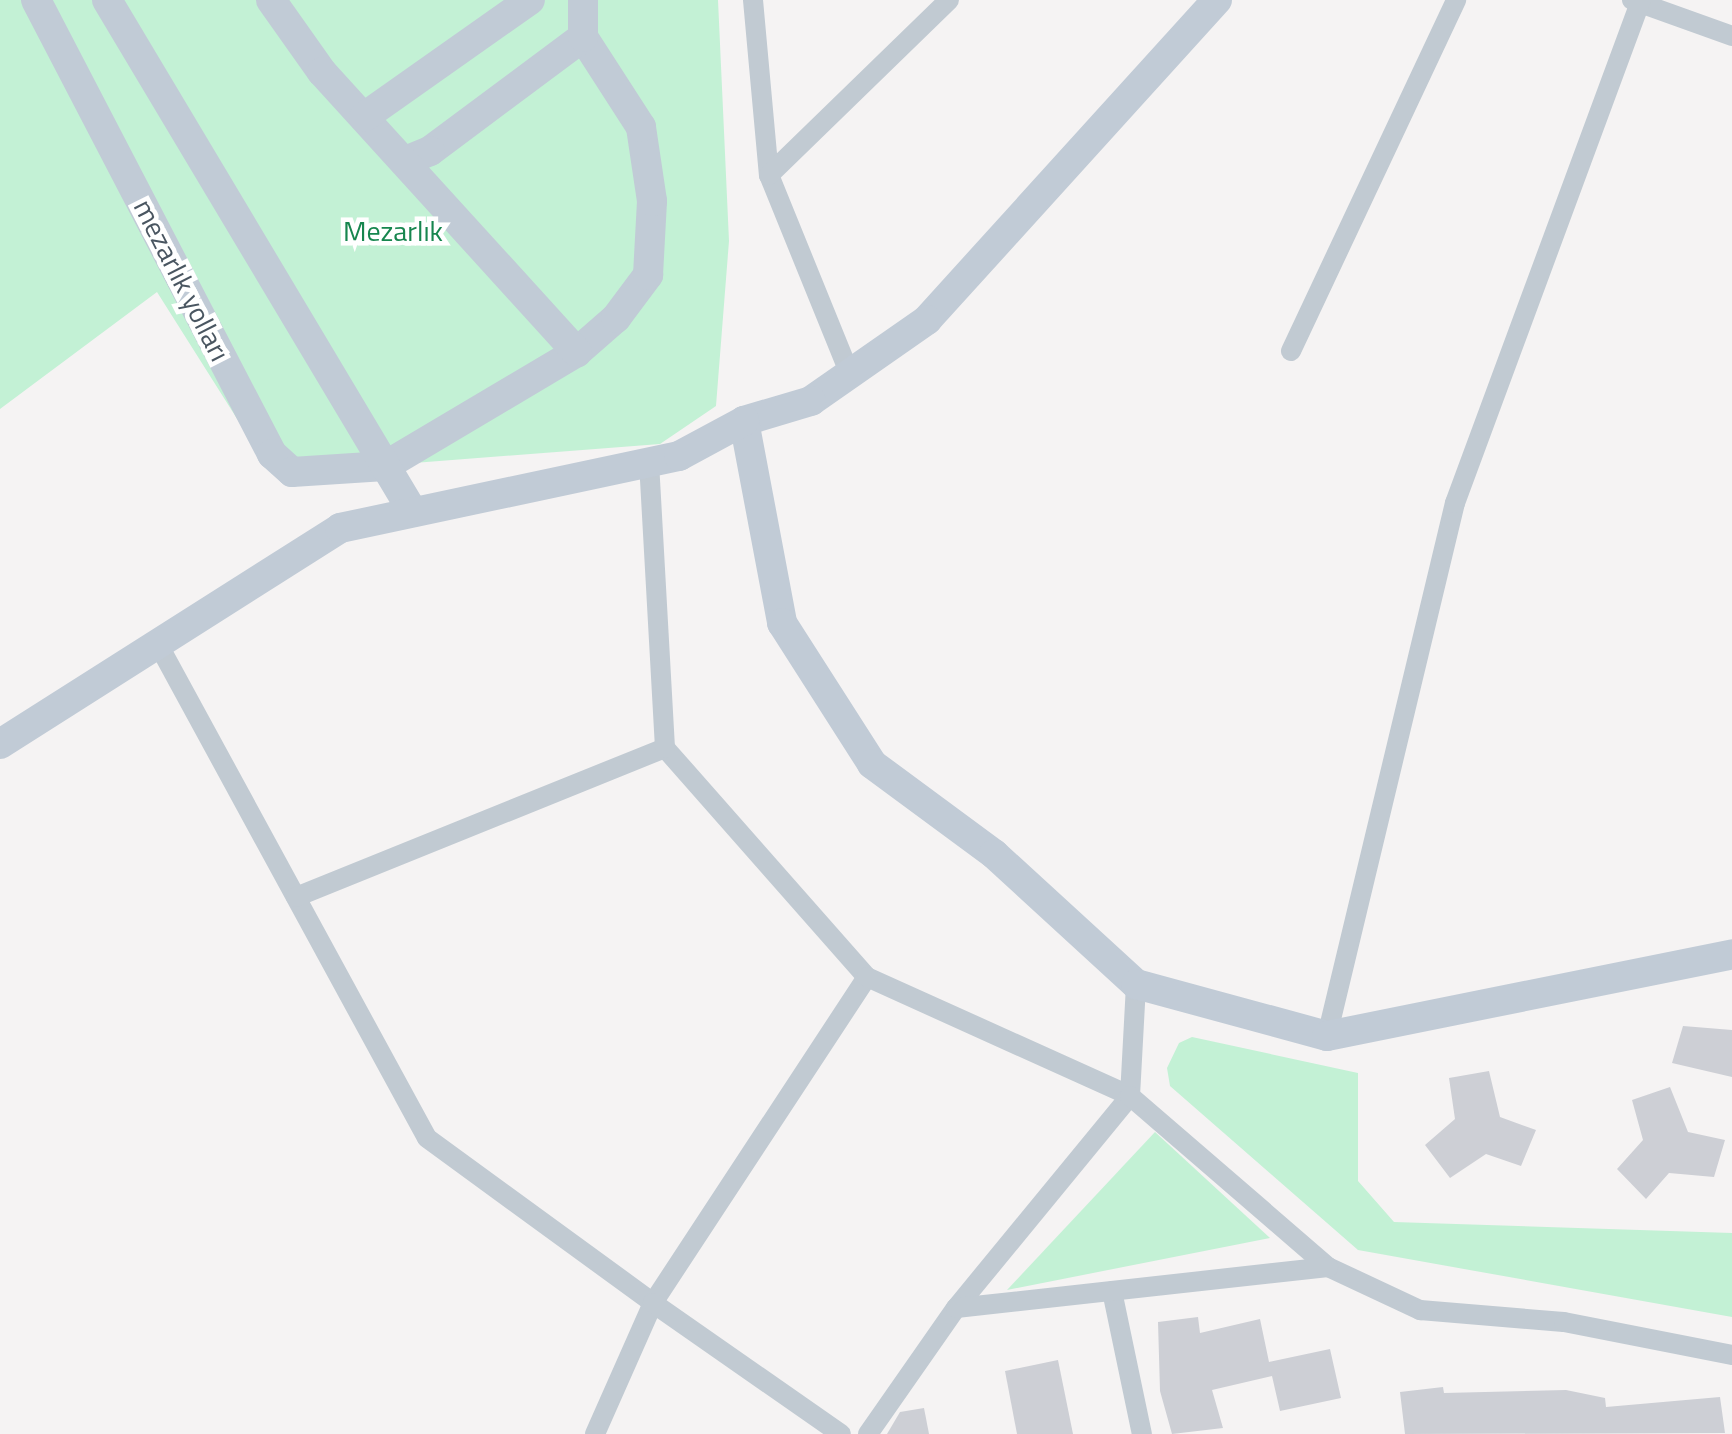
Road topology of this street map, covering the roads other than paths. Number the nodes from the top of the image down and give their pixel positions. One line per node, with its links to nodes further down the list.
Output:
1 (36, 0): 21 (street, mezarlık yolları)
2 (108, 0): 21 (street)
3 (271, 0): 13 (street)
4 (530, 0): 13 (street)
5 (583, 0): 12 (street)
6 (753, 0): 15 (street)
7 (949, 0): 15 (street)
8 (1217, 0): 18 (street)
9 (1456, 0): 16 (street)
10 (1638, 1): 11 (street); 30 (street)
11 (1732, 36)
12 (583, 37): 14 (street); 17 (street, mezarlık yolları)
13 (364, 116): 14 (street)
14 (404, 160): 17 (street)
15 (769, 175): 18 (street)
16 (1291, 351)
17 (578, 352): 21 (street, mezarlık yolları)
18 (850, 374): 19 (street)
19 (744, 421): 20 (street); 29 (street)
20 (648, 462): 22 (street); 25 (street)
21 (385, 466): 22 (street)
22 (413, 512): 23 (street)
23 (158, 644): 24 (street); 26 (street)
24 (0, 744)
25 (664, 748): 26 (street); 28 (street)
26 (296, 897): 34 (street)
27 (1732, 954): 30 (street)
28 (866, 978): 31 (street); 34 (street)
29 (1136, 984): 30 (street); 31 (street)
30 (1328, 1036)
31 (1130, 1096): 32 (street); 35 (street)
32 (1328, 1267): 33 (street); 36 (street)
33 (1112, 1291): 35 (street); 40 (street)
34 (653, 1302): 37 (street); 38 (street)
35 (956, 1308): 39 (street)
36 (1732, 1355)
37 (596, 1434)
38 (841, 1434)
39 (868, 1434)
40 (1142, 1434)

